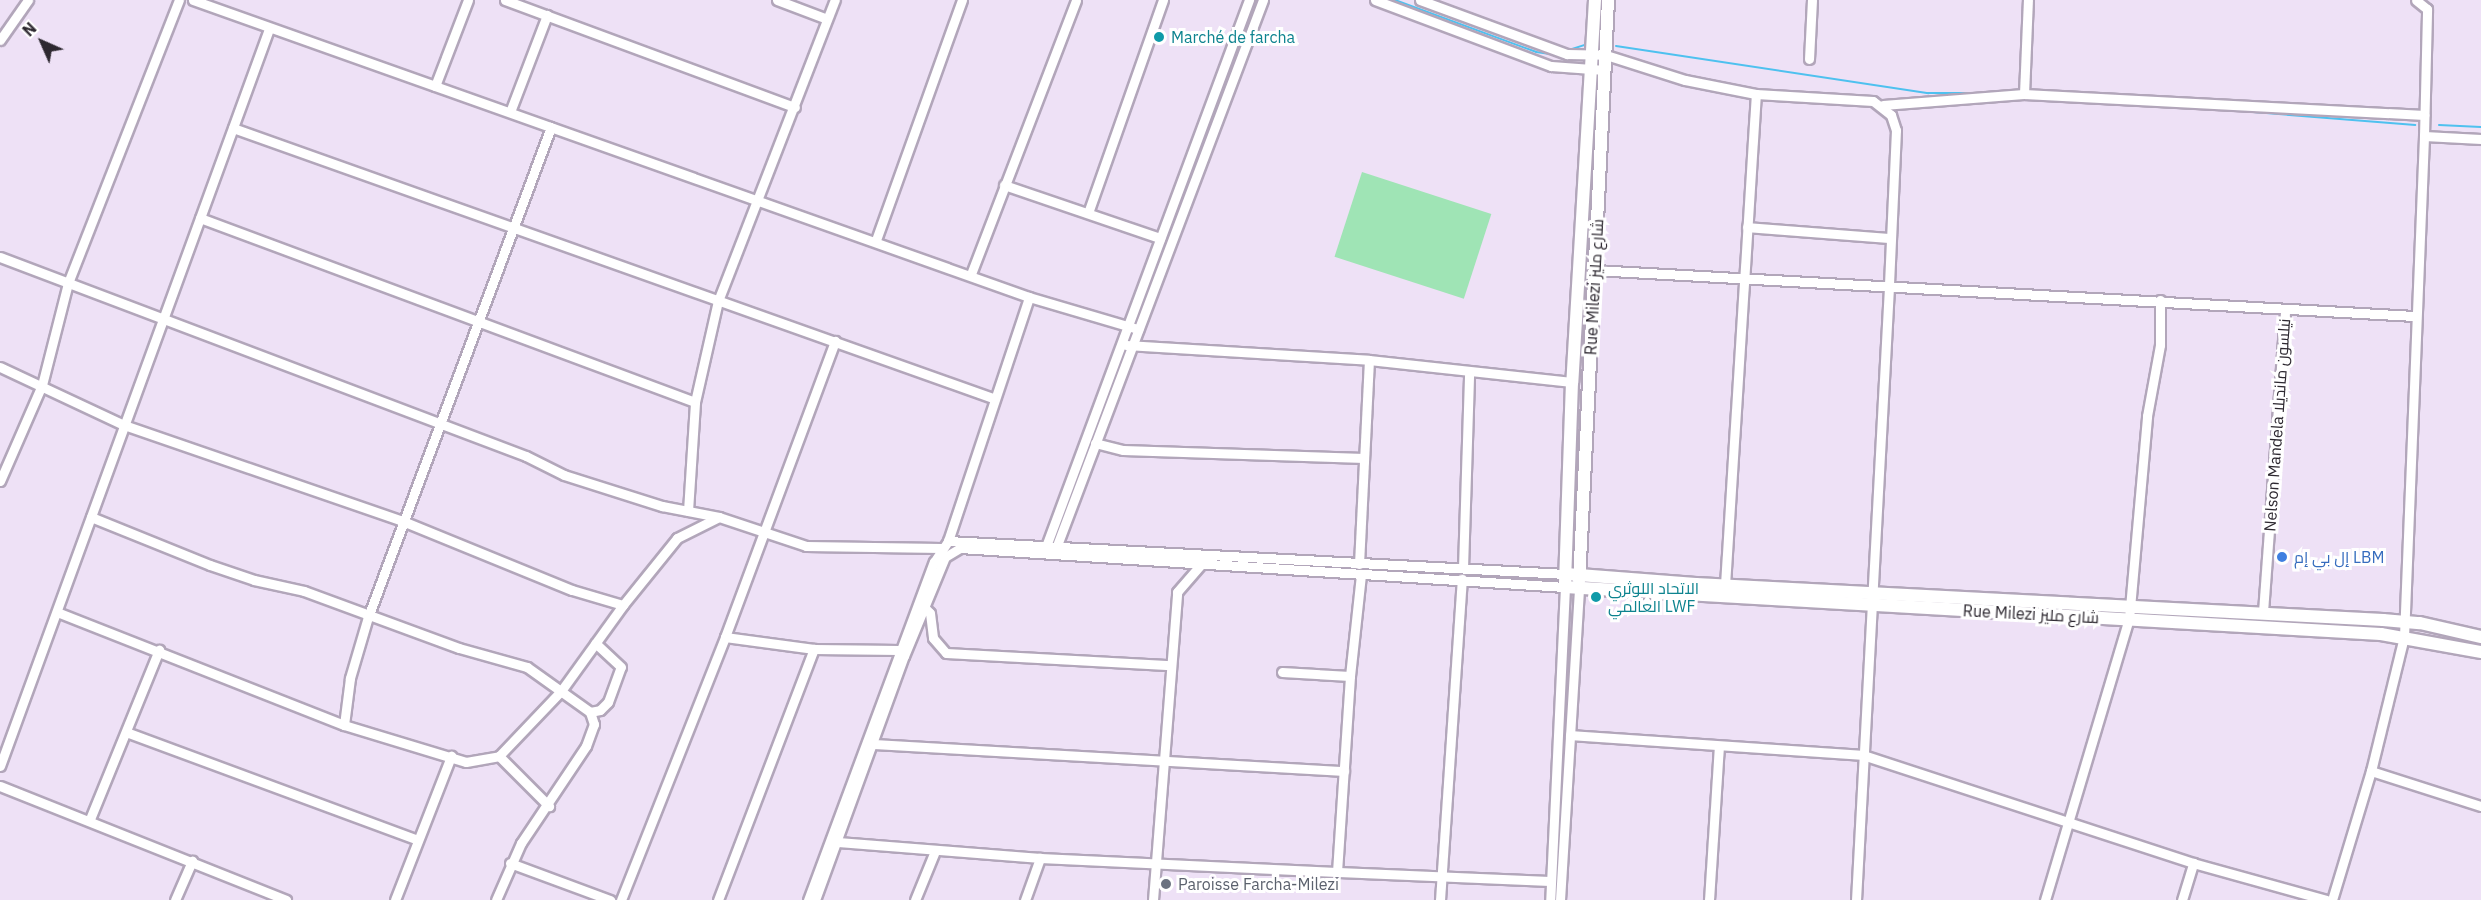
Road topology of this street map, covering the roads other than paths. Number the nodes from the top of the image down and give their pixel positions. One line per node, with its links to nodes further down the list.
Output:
1 (28, 0): 23 (street)
2 (179, 0): 53 (street)
3 (193, 0): 22 (street)
4 (468, 0): 29 (street)
5 (505, 0): 20 (street)
6 (777, 0): 21 (street)
7 (835, 0): 21 (street)
8 (962, 0): 48 (street)
9 (1076, 0): 40 (street)
10 (1164, 0): 42 (street)
11 (1249, 0): 47 (street)
12 (1263, 0): 63 (street)
13 (1375, 0): 27 (street)
14 (1420, 0): 24 (street)
15 (1595, 0): 24 (street, Rue Milezi شارع مليز)
16 (1608, 0): 25 (street, Rue Milezi شارع مليز)
17 (1812, 0): 26 (street)
18 (2028, 0): 31 (street)
19 (2416, 0): 35 (street)
20 (547, 15): 33 (street); 34 (street)
21 (827, 19): 33 (street)
22 (269, 29): 29 (street); 37 (street)
23 (0, 40)
24 (1591, 54): 25 (street); 27 (street, Rue Milezi شارع مليز)
25 (1606, 55): 28 (street, Rue Milezi شارع مليز); 30 (street)
26 (1809, 59)
27 (1590, 69): 28 (street); 70 (street, Rue Milezi شارع مليز)
28 (1605, 70): 50 (street, Rue Milezi شارع مليز)
29 (435, 86): 34 (street)
30 (1756, 94): 32 (street); 44 (street)
31 (2024, 94): 32 (street); 35 (street)
32 (1883, 105): 46 (street)
33 (795, 107): 41 (street)
34 (510, 112): 36 (street)
35 (2424, 115): 38 (street)
36 (551, 127): 41 (street); 45 (street)
37 (233, 128): 43 (street); 45 (street)
38 (2424, 136): 39 (street); 59 (street)
39 (2481, 139)
40 (1004, 185): 42 (street); 51 (street)
41 (759, 201): 48 (street); 57 (street)
42 (1088, 213): 47 (street)
43 (200, 218): 60 (street); 61 (street)
44 (1747, 227): 46 (street); 52 (street)
45 (512, 230): 57 (street); 61 (street)
46 (1892, 237): 54 (street)
47 (1160, 238): 62 (street)
48 (876, 240): 51 (street)
49 (0, 257): 53 (street)
50 (1594, 270): 52 (street); 92 (street, Rue Milezi شارع مليز)
51 (971, 274): 55 (street)
52 (1743, 277): 54 (street); 94 (street)
53 (68, 283): 60 (street); 71 (street)
54 (1889, 287): 56 (street); 97 (street)
55 (1029, 297): 62 (street); 72 (street)
56 (2160, 300): 58 (street); 103 (street)
57 (718, 302): 64 (street); 73 (street)
58 (2285, 310): 59 (street); 102 (street, Nelson Mandela نيلسون مانديلا)
59 (2415, 316): 105 (street)
60 (165, 318): 74 (street); 75 (street)
61 (477, 321): 73 (street); 75 (street)
62 (1128, 326): 63 (street); 65 (street)
63 (1138, 329): 66 (street)
64 (835, 341): 72 (street); 83 (street)
65 (1122, 343): 66 (street); 86 (street)
66 (1131, 348): 67 (street); 76 (street)
67 (1369, 360): 69 (street); 77 (street)
68 (0, 367): 71 (street)
69 (1469, 373): 70 (street); 89 (street)
70 (1572, 382): 90 (street, Rue Milezi شارع مليز)
71 (42, 385): 74 (street); 78 (street)
72 (993, 398): 84 (street)
73 (695, 402): 79 (street)
74 (124, 424): 80 (street); 82 (street)
75 (440, 424): 79 (street); 82 (street)
76 (1095, 443): 77 (street); 86 (street)
77 (1364, 458): 88 (street)
78 (0, 481)
79 (688, 511): 81 (street)
80 (91, 517): 101 (street); 104 (street)
81 (718, 517): 83 (street); 98 (street)
82 (405, 522): 98 (street); 104 (street)
83 (765, 531): 85 (street); 106 (street)
84 (948, 541): 85 (street); 86 (street)
85 (941, 548): 112 (street)
86 (1051, 549): 87 (street); 88 (street); 100 (street)
87 (1203, 562): 91 (street); 114 (street)
88 (1359, 564): 89 (street)
89 (1462, 568): 90 (street)
90 (1566, 574): 92 (street, Rue Milezi شارع مليز); 95 (street, Rue Milezi شارع مليز)
91 (1361, 575): 93 (street); 116 (street)
92 (1580, 575): 94 (street, Rue Milezi شارع مليز); 96 (street, Rue Milezi شارع مليز)
93 (1462, 579): 95 (street); 145 (street)
94 (1725, 585): 97 (street, Rue Milezi شارع مليز)
95 (1565, 587): 96 (street, Rue Milezi شارع مليز); 146 (street)
96 (1579, 588): 99 (street, Rue Milezi شارع مليز); 121 (street)
97 (1870, 593): 99 (street); 103 (street, Rue Milezi شارع مليز)
98 (623, 605): 109 (street)
99 (1871, 606): 103 (street, Rue Milezi شارع مليز); 124 (street)
100 (924, 607): 114 (street); 122 (street)
101 (57, 612): 111 (street); 128 (street)
102 (2263, 612): 103 (street, Rue Milezi شارع مليز); 105 (street, Rue Milezi شارع مليز)
103 (2130, 613): 107 (street, Rue Milezi شارع مليز); 135 (street)
104 (369, 616): 117 (street); 119 (street)
105 (2402, 621): 107 (street); 108 (street, Rue Milezi شارع مليز)
106 (725, 637): 110 (street); 152 (street)
107 (2404, 637): 113 (street, Rue Milezi شارع مليز); 130 (street)
108 (2481, 637)
109 (595, 643): 117 (street); 118 (street)
110 (814, 649): 112 (street); 153 (street)
111 (159, 650): 119 (street); 120 (street)
112 (899, 650): 154 (street)
113 (2481, 652)
114 (1171, 666): 127 (street)
115 (1282, 672): 116 (street)
116 (1350, 676): 129 (street)
117 (561, 691): 118 (street); 126 (street)
118 (590, 712): 132 (street)
119 (344, 725): 125 (street)
120 (126, 732): 134 (street); 136 (street)
121 (1570, 735): 123 (street); 161 (street)
122 (874, 744): 127 (street); 137 (street)
123 (1719, 746): 124 (street); 162 (street)
124 (1863, 755): 135 (street); 163 (street)
125 (451, 756): 126 (street); 136 (street)
126 (499, 756): 132 (street)
127 (1163, 759): 129 (street); 142 (street)
128 (0, 766)
129 (1344, 771): 144 (street)
130 (2371, 771): 133 (street); 167 (street)
131 (0, 786): 134 (street)
132 (549, 806): 141 (street)
133 (2481, 806)
134 (90, 819): 140 (street)
135 (2067, 822): 143 (street); 164 (street)
136 (418, 840): 149 (street)
137 (838, 842): 138 (street); 155 (street)
138 (935, 851): 139 (street); 156 (street)
139 (1040, 858): 142 (street); 157 (street)
140 (192, 861): 147 (street); 148 (street)
141 (510, 863): 150 (street); 151 (street)
142 (1155, 863): 144 (street); 158 (street)
143 (2193, 863): 165 (street); 166 (street)
144 (1337, 872): 145 (street)
145 (1441, 879): 146 (street); 159 (street)
146 (1551, 881): 160 (street)
147 (175, 900)
148 (286, 900)
149 (395, 900)
150 (496, 900)
151 (610, 900)
152 (621, 900)
153 (718, 900)
154 (808, 900)
155 (815, 900)
156 (915, 900)
157 (1025, 900)
158 (1153, 900)
159 (1440, 900)
160 (1550, 900)
161 (1560, 900)
162 (1709, 900)
163 (1856, 900)
164 (2045, 900)
165 (2182, 900)
166 (2326, 900)
167 (2332, 900)

